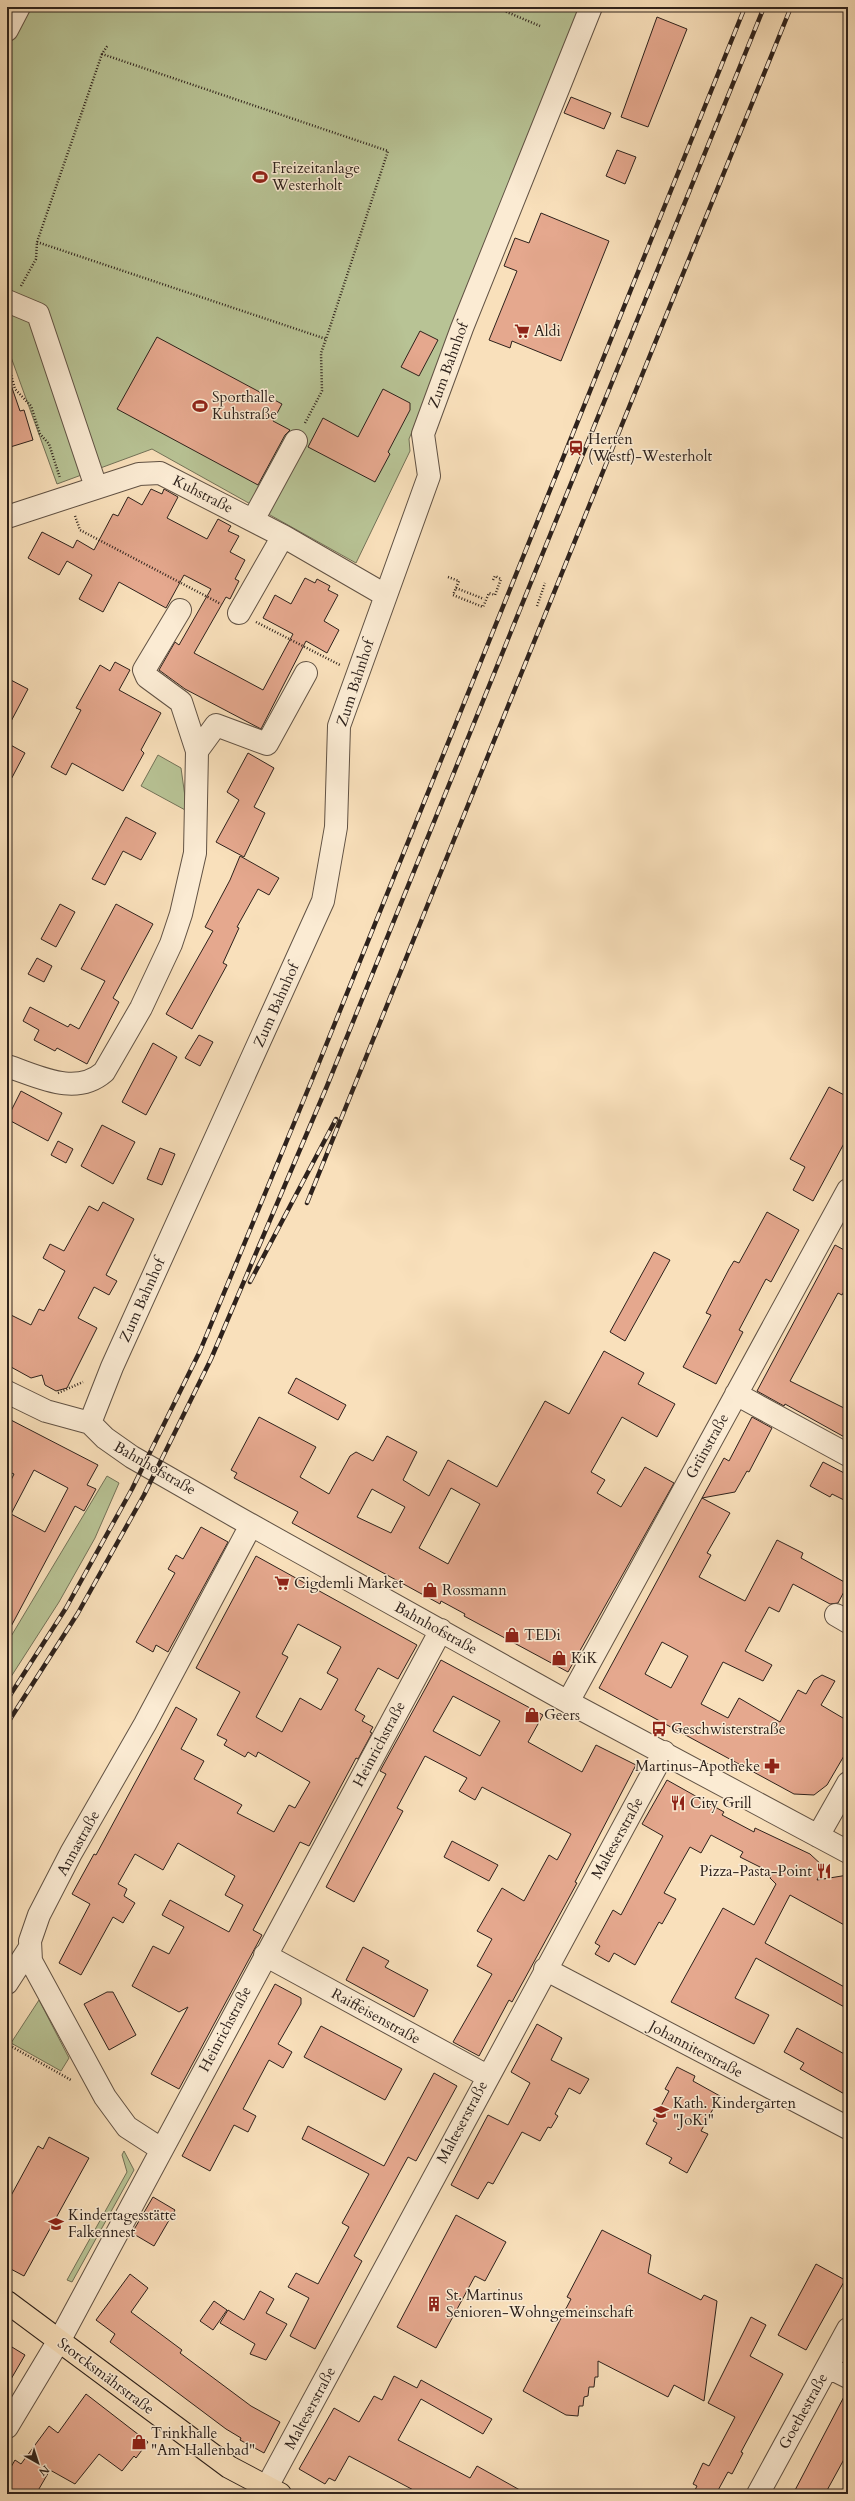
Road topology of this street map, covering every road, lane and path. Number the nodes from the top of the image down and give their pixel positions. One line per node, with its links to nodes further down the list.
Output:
1 (19, 7): 7 (street)
2 (264, 7): 3 (path)
3 (287, 7)
4 (494, 7): 6 (path)
5 (591, 7): 24 (street, Zum Bahnhof)
6 (540, 26)
7 (7, 30)
8 (108, 45): 9 (path)
9 (102, 54): 10 (path); 12 (path)
10 (37, 242): 11 (path); 12 (path)
11 (9, 302): 15 (street)
12 (326, 339): 14 (path)
13 (7, 360): 16 (path)
14 (296, 441): 18 (street)
15 (96, 487): 16 (street, Kuhstraße); 18 (street, Kuhstraße)
16 (69, 503): 17 (street, Kuhstraße); 28 (path)
17 (7, 517)
18 (253, 520): 19 (street, Kuhstraße)
19 (283, 536): 24 (street, Kuhstraße); 28 (street)
20 (448, 577): 23 (path)
21 (494, 580): 23 (path)
22 (545, 583): 26 (path)
23 (456, 588): 25 (path)
24 (385, 595): 41 (street, Zum Bahnhof)
25 (484, 599)
26 (536, 606)
27 (180, 610): 33 (street)
28 (239, 613): 30 (path)
29 (344, 659): 30 (path)
30 (341, 666): 32 (path)
31 (306, 673): 33 (street)
32 (339, 673)
33 (197, 751): 34 (street)
34 (7, 1066)
35 (848, 1190): 40 (street, Grünstraße)
36 (7, 1369): 38 (path)
37 (86, 1376): 39 (path)
38 (10, 1382): 41 (street, Bahnhofstraße)
39 (56, 1394)
40 (736, 1394): 42 (street); 45 (street, Grünstraße)
41 (90, 1423): 43 (street, Bahnhofstraße)
42 (848, 1455)
43 (251, 1525): 44 (street, Bahnhofstraße); 50 (street, Annastraße)
44 (440, 1630): 45 (street, Bahnhofstraße); 51 (street, Heinrichstraße)
45 (568, 1702): 46 (street, Bahnhofstraße)
46 (664, 1752): 48 (street, Bahnhofstraße); 52 (street, Malteserstraße)
47 (848, 1783): 48 (street)
48 (818, 1836): 49 (street, Bahnhofstraße)
49 (848, 1852)
50 (29, 1949): 53 (street, Annastraße); 58 (street)
51 (265, 1955): 55 (street, Raiffeisenstraße); 58 (street, Heinrichstraße)
52 (545, 1969): 55 (street, Malteserstraße); 57 (street, Johanniterstraße)
53 (7, 1983)
54 (7, 2044): 56 (path)
55 (487, 2076): 65 (street, Malteserstraße)
56 (74, 2082)
57 (848, 2128)
58 (161, 2149): 61 (street, Heinrichstraße)
59 (7, 2302): 61 (main road, Storcksmährstraße)
60 (848, 2329): 62 (street, Goethestraße)
61 (59, 2340): 64 (street, Heinrichstraße); 65 (main road, Storcksmährstraße)
62 (828, 2367): 63 (street); 66 (street, Goethestraße)
63 (848, 2378)
64 (7, 2428)
65 (270, 2492)
66 (758, 2494)

